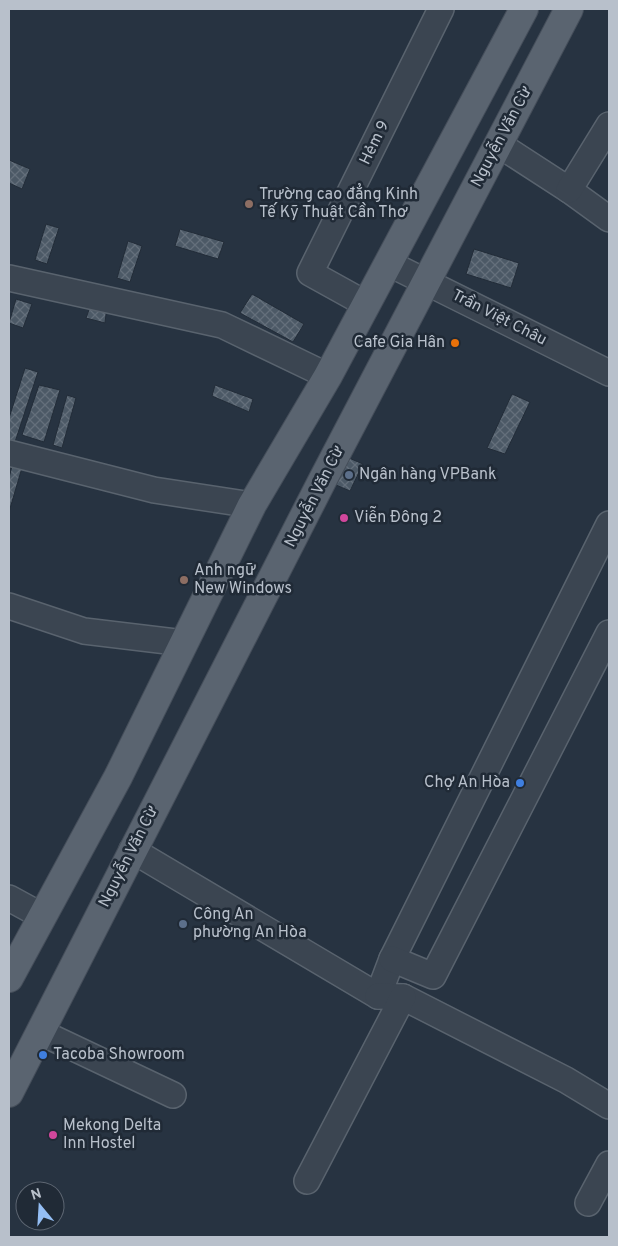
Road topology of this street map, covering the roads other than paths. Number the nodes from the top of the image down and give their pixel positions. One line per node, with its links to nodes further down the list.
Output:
1 (441, 9): 11 (street, Hẻm 9)
2 (524, 9): 8 (main road)
3 (569, 9): 5 (main road, Nguyễn Văn Cừ)
4 (609, 125): 6 (street)
5 (498, 144): 6 (street); 10 (main road, Nguyễn Văn Cừ)
6 (569, 190): 7 (street)
7 (609, 219)
8 (388, 263): 10 (street, Trần Việt Châu); 11 (main road)
9 (9, 278): 13 (street)
10 (426, 281): 12 (street, Trần Việt Châu); 20 (main road, Nguyễn Văn Cừ)
11 (366, 304): 13 (main road)
12 (609, 373)
13 (328, 376): 15 (main road)
14 (9, 453): 15 (street)
15 (252, 505): 19 (main road)
16 (609, 524): 23 (street)
17 (9, 606): 19 (street)
18 (609, 633): 23 (street)
19 (184, 643): 22 (main road)
20 (132, 850): 25 (street); 27 (main road, Nguyễn Văn Cừ)
21 (9, 898): 22 (street)
22 (42, 916): 24 (main road)
23 (392, 958): 25 (street)
24 (9, 978)
25 (378, 996): 26 (street)
26 (403, 997): 30 (street); 32 (street)
27 (40, 1032): 28 (main road, Nguyễn Văn Cừ); 29 (street)
28 (9, 1093)
29 (173, 1095)
30 (609, 1106)
31 (609, 1164): 33 (street)
32 (307, 1181)
33 (588, 1203)

